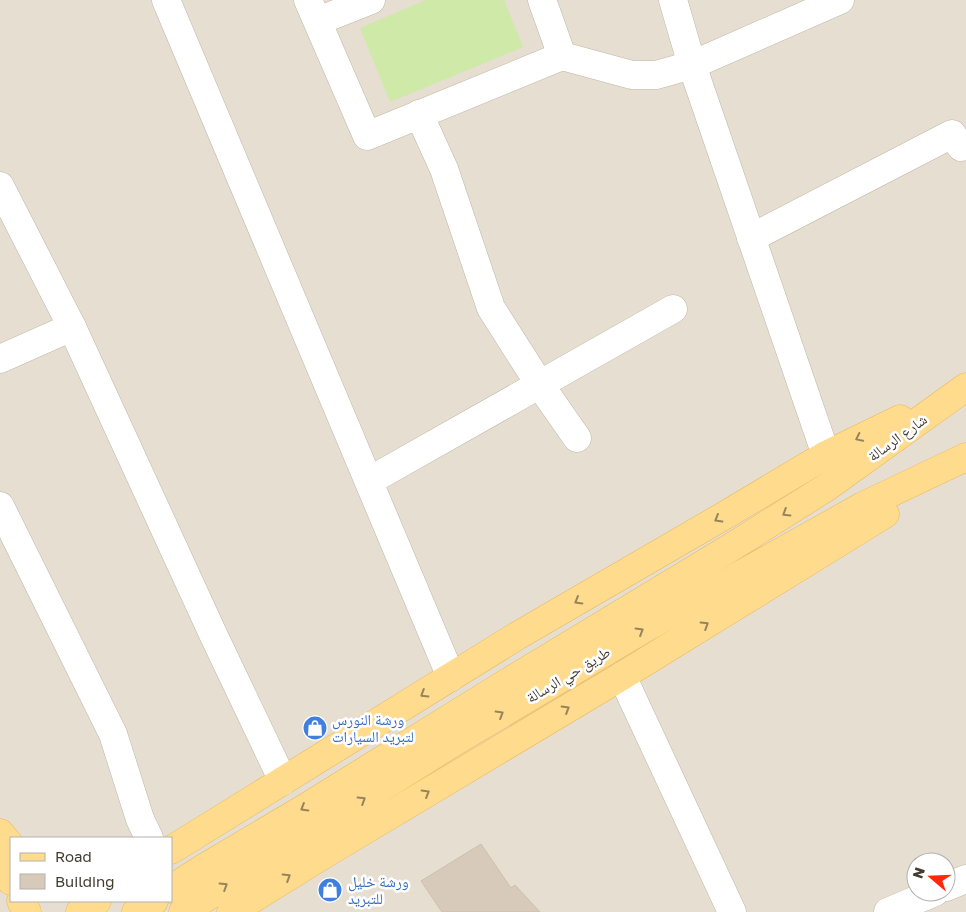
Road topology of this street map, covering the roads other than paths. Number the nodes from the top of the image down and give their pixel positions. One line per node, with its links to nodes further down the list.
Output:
1 (166, 0): 22 (street)
2 (371, 0): 6 (street)
3 (542, 0): 7 (street)
4 (673, 0): 8 (street)
5 (840, 0): 8 (street)
6 (313, 10): 9 (street)
7 (562, 56): 8 (street); 9 (street)
8 (692, 65): 12 (street)
9 (419, 114): 16 (street)
10 (966, 145): 12 (street)
11 (0, 186): 14 (street)
12 (751, 238): 19 (street)
13 (673, 309): 16 (street)
14 (72, 327): 15 (street); 27 (street)
15 (0, 358)
16 (540, 385): 18 (street); 22 (street)
17 (966, 386): 19 (main road, one-way to 19); 23 (main road, شارع الرسالة)
18 (578, 438)
19 (826, 455): 26 (main road, one-way to 26)
20 (966, 458): 40 (main road, طريق حي الرسالة, one-way to 20)
21 (966, 464): 25 (main road, طريق حي الرسالة, one-way to 21)
22 (369, 481): 26 (street)
23 (827, 487): 34 (main road, طريق حي الرسالة, one-way to 34)
24 (0, 506): 29 (street)
25 (622, 676): 41 (main road, طريق حي الرسالة, one-way to 25); 42 (street)
26 (451, 677): 27 (main road, one-way to 27)
27 (283, 781): 31 (main road)
28 (0, 834): 30 (main road)
29 (149, 837)
30 (10, 845)
31 (172, 849)
32 (0, 859): 33 (main road)
33 (10, 879)
34 (172, 888)
35 (95, 902): 38 (main road)
36 (152, 902): 39 (main road)
37 (912, 902): 43 (street)
38 (80, 912)
39 (136, 912)
40 (183, 912)
41 (231, 912)
42 (732, 912)
43 (888, 912)

